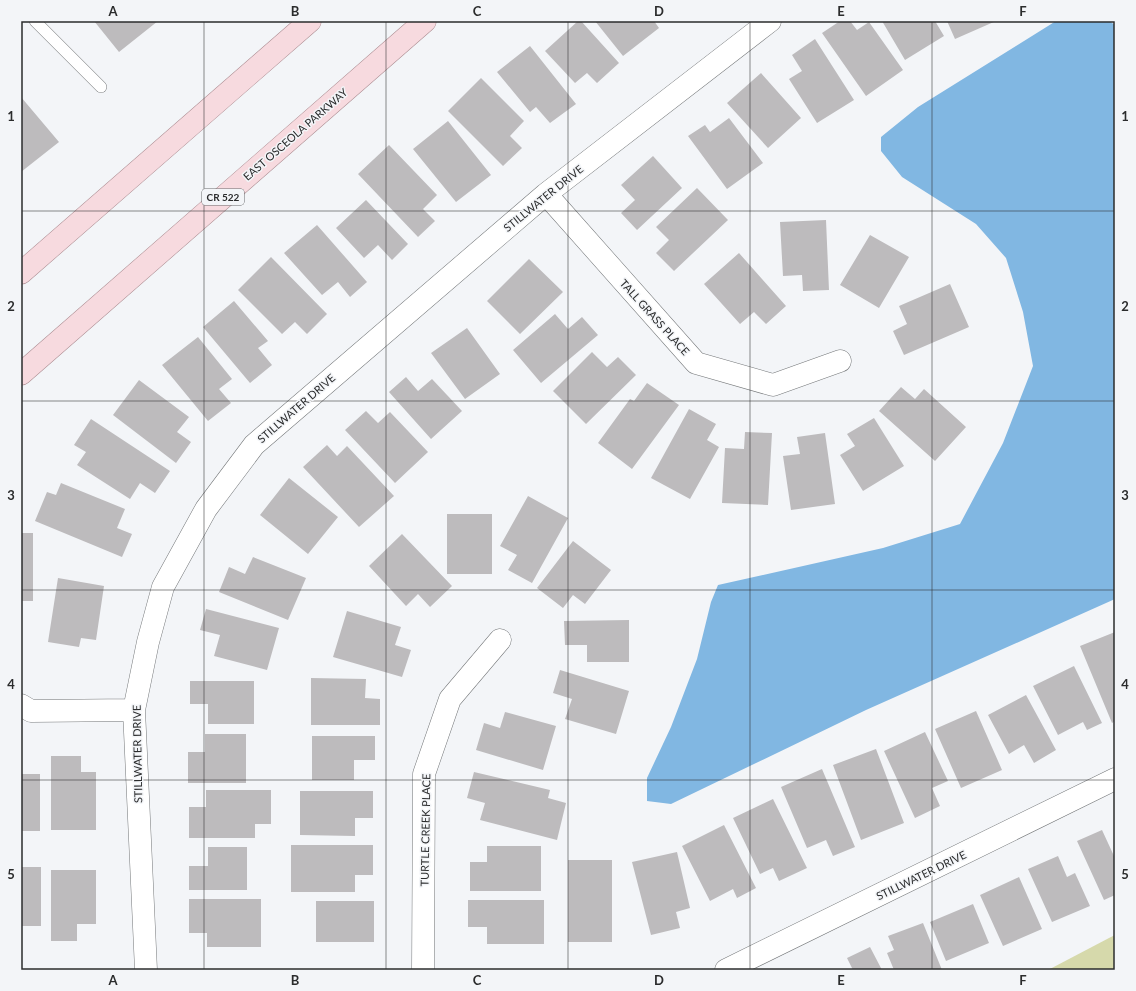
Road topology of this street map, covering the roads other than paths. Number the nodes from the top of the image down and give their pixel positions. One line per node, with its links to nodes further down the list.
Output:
1 (35, 21): 5 (lane)
2 (310, 21): 7 (main road)
3 (425, 21): 9 (main road, EAST OSCEOLA PARKWAY / CR 522)
4 (770, 21): 6 (street, STILLWATER DRIVE)
5 (101, 87)
6 (546, 194): 8 (street, TALL GRASS PLACE); 12 (street, STILLWATER DRIVE)
7 (21, 273)
8 (840, 361)
9 (21, 374)
10 (500, 640): 15 (street, TURTLE CREEK PLACE)
11 (21, 705): 12 (street)
12 (134, 710): 14 (street, STILLWATER DRIVE)
13 (1115, 779): 16 (street, STILLWATER DRIVE)
14 (146, 970)
15 (423, 970)
16 (726, 970)

